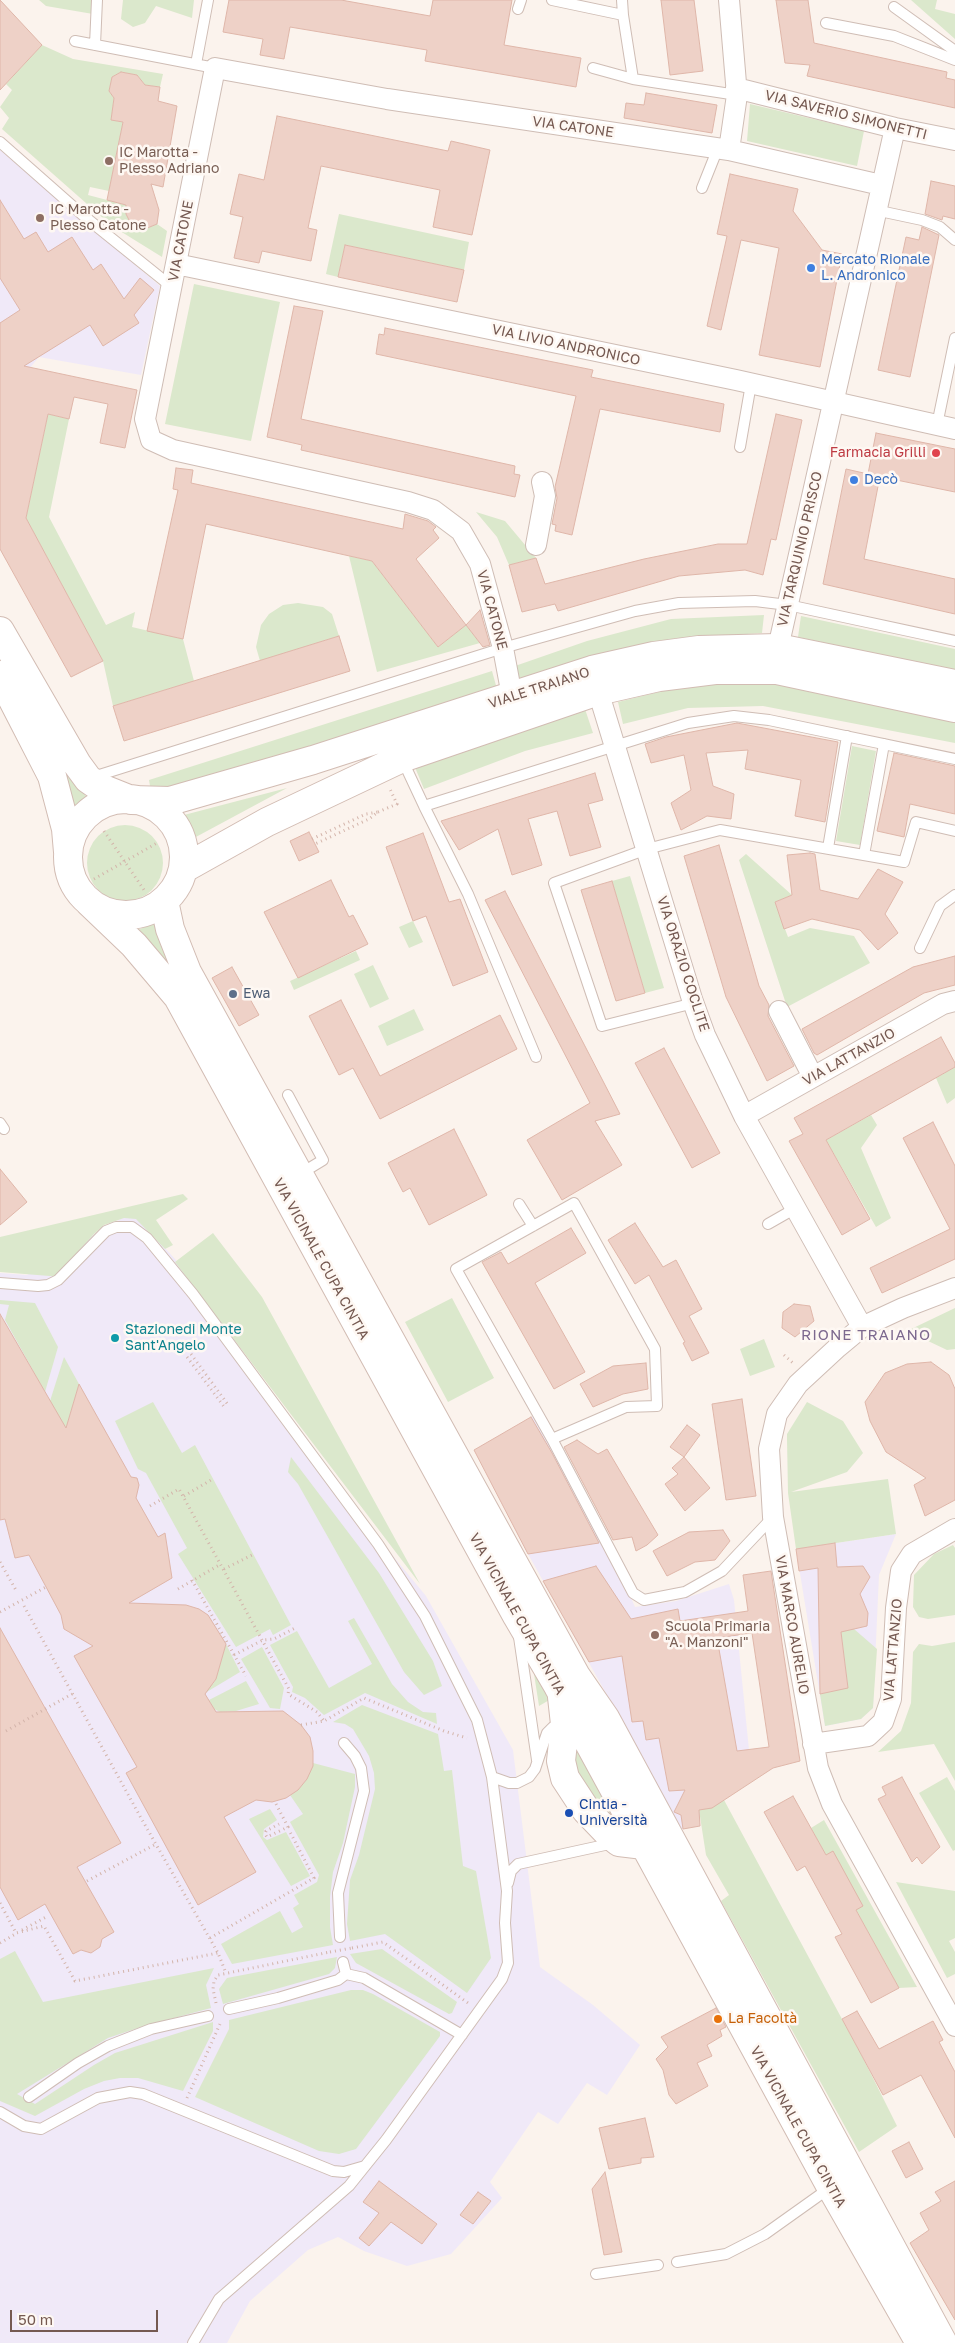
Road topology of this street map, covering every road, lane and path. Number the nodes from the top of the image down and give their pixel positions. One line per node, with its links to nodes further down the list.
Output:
1 (97, 0): 10 (lane)
2 (208, 0): 13 (lane)
3 (552, 0): 7 (lane)
4 (622, 0): 7 (lane)
5 (729, 0): 16 (street)
6 (894, 7): 11 (lane)
7 (623, 16): 15 (lane)
8 (826, 23): 12 (lane)
9 (75, 41): 10 (lane)
10 (95, 45): 13 (lane)
11 (955, 51)
12 (955, 60)
13 (205, 66): 20 (street, VIA CATONE); 25 (street, VIA CATONE)
14 (593, 68): 15 (lane)
15 (633, 79): 16 (lane)
16 (736, 91): 17 (street, VIA SAVERIO SIMONETTI); 20 (street)
17 (895, 128): 18 (street, VIA SAVERIO SIMONETTI); 21 (street, VIA TARQUINIO PRISCO)
18 (955, 140)
19 (0, 142): 26 (lane)
20 (724, 149): 21 (street, VIA CATONE); 22 (lane)
21 (881, 185): 23 (street, VIA TARQUINIO PRISCO)
22 (702, 188)
23 (875, 210): 24 (lane); 29 (street, VIA TARQUINIO PRISCO)
24 (955, 240)
25 (176, 264): 26 (street, VIA CATONE); 28 (street, VIA LIVIO ANDRONICO)
26 (172, 287): 37 (street, VIA CATONE)
27 (955, 338): 30 (lane)
28 (751, 384): 29 (street, VIA LIVIO ANDRONICO); 31 (lane)
29 (834, 402): 30 (street, VIA LIVIO ANDRONICO); 34 (street, VIA TARQUINIO PRISCO)
30 (946, 427)
31 (740, 447)
32 (542, 482): 33 (street)
33 (536, 545)
34 (788, 604): 36 (lane); 37 (lane); 38 (street, VIA TARQUINIO PRISCO)
35 (0, 631): 49 (main road)
36 (955, 641)
37 (503, 648): 42 (street, VIA CATONE); 49 (lane)
38 (777, 659): 40 (main road, VIALE TRAIANO); 41 (main road, VIALE TRAIANO); 43 (main road, VIALE TRAIANO)
39 (0, 675): 61 (main road)
40 (595, 681): 42 (main road, VIALE TRAIANO); 45 (street, VIA ORAZIO COCLITE)
41 (955, 684)
42 (514, 707): 47 (main road, VIALE TRAIANO); 51 (main road, VIALE TRAIANO)
43 (955, 708)
44 (847, 736): 45 (lane); 46 (lane); 59 (lane)
45 (614, 744): 52 (lane); 60 (street, VIA ORAZIO COCLITE)
46 (884, 744): 48 (lane); 62 (lane)
47 (402, 758): 52 (lane); 64 (main road, VIALE TRAIANO)
48 (955, 759)
49 (88, 779): 51 (main road)
50 (387, 782): 53 (path)
51 (131, 800): 61 (main road); 64 (main road)
52 (424, 806): 72 (lane)
53 (378, 812): 56 (path); 58 (path)
54 (955, 830): 62 (lane)
55 (104, 831): 63 (path)
56 (312, 839)
57 (157, 843): 63 (path)
58 (315, 844)
59 (828, 848): 60 (lane); 62 (lane)
60 (647, 849): 70 (street, VIA ORAZIO COCLITE); 70 (lane)
61 (68, 852): 65 (main road, VIA VICINALE CUPA CINTIA)
62 (864, 855)
63 (124, 861): 65 (path); 67 (path)
64 (183, 869): 67 (main road)
65 (90, 891): 67 (main road); 106 (main road, VIA VICINALE CUPA CINTIA)
66 (955, 894): 68 (lane)
67 (155, 897): 76 (main road, VIA VICINALE CUPA CINTIA)
68 (920, 948)
69 (955, 1001): 73 (street, VIA LATTANZIO)
70 (694, 1003): 75 (street, VIA ORAZIO COCLITE)
71 (779, 1011): 73 (street)
72 (536, 1057)
73 (813, 1077): 75 (street, VIA LATTANZIO)
74 (288, 1095): 76 (lane)
75 (744, 1116): 78 (street, VIA ORAZIO COCLITE)
76 (299, 1174): 113 (main road, VIA VICINALE CUPA CINTIA)
77 (519, 1204): 80 (lane)
78 (796, 1208): 79 (lane); 83 (street, VIA ORAZIO COCLITE)
79 (768, 1224)
80 (533, 1226): 90 (lane); 90 (lane)
81 (0, 1283): 118 (lane)
82 (955, 1288): 83 (street, VIA MARCO AURELIO)
83 (862, 1327): 94 (street, VIA MARCO AURELIO)
84 (191, 1354): 88 (path)
85 (784, 1355): 87 (path)
86 (187, 1357): 89 (path)
87 (792, 1363)
88 (230, 1406)
89 (226, 1408)
90 (552, 1439): 94 (lane)
91 (211, 1480): 92 (path)
92 (184, 1496): 93 (path); 98 (path)
93 (150, 1506)
94 (773, 1518): 119 (street, VIA MARCO AURELIO)
95 (955, 1529): 119 (street, VIA LATTANZIO)
96 (254, 1554): 99 (path)
97 (0, 1562): 103 (path)
98 (222, 1564): 99 (path); 100 (path)
99 (224, 1569): 108 (path)
100 (192, 1580): 102 (path); 109 (path)
101 (46, 1587): 105 (path)
102 (178, 1589)
103 (17, 1592)
104 (24, 1606): 111 (path)
105 (0, 1612)
106 (517, 1616): 112 (main road, VIA VICINALE CUPA CINTIA); 120 (lane)
107 (295, 1628): 108 (path)
108 (263, 1640): 109 (path); 114 (path)
109 (234, 1655): 110 (path)
110 (246, 1676)
111 (72, 1694): 116 (path); 126 (path)
112 (567, 1712): 113 (main road); 120 (lane); 125 (main road, VIA VICINALE CUPA CINTIA); 125 (main road)
113 (605, 1718): 154 (main road, VIA VICINALE CUPA CINTIA)
114 (324, 1721): 115 (path); 118 (path)
115 (301, 1725)
116 (6, 1730)
117 (344, 1743): 132 (lane)
118 (485, 1743): 121 (lane)
119 (813, 1744): 143 (street, VIA MARCO AURELIO)
120 (537, 1760): 121 (lane)
121 (492, 1777): 128 (lane)
122 (276, 1804): 123 (path)
123 (279, 1824)
124 (289, 1830): 133 (path)
125 (631, 1843): 128 (lane); 148 (main road, VIA VICINALE CUPA CINTIA)
126 (156, 1844): 127 (path); 133 (path)
127 (87, 1881)
128 (507, 1891): 141 (lane)
129 (0, 1903): 131 (path)
130 (48, 1916): 131 (path)
131 (16, 1933): 134 (path); 136 (path)
132 (340, 1937)
133 (210, 1938): 136 (path)
134 (0, 1943)
135 (330, 1952): 141 (path, bridge)
136 (218, 1953): 138 (path)
137 (343, 1962): 139 (lane)
138 (226, 1973)
139 (346, 1974): 140 (lane); 144 (lane)
140 (229, 2010)
141 (478, 2011): 144 (lane)
142 (208, 2016): 145 (lane)
143 (955, 2026)
144 (462, 2035): 147 (lane)
145 (28, 2097)
146 (0, 2112): 147 (lane)
147 (366, 2166): 152 (lane)
148 (831, 2188): 149 (lane); 153 (main road, VIA VICINALE CUPA CINTIA)
149 (677, 2262)
150 (658, 2265): 151 (lane)
151 (596, 2274)
152 (193, 2343)
153 (920, 2343)
154 (943, 2343)

